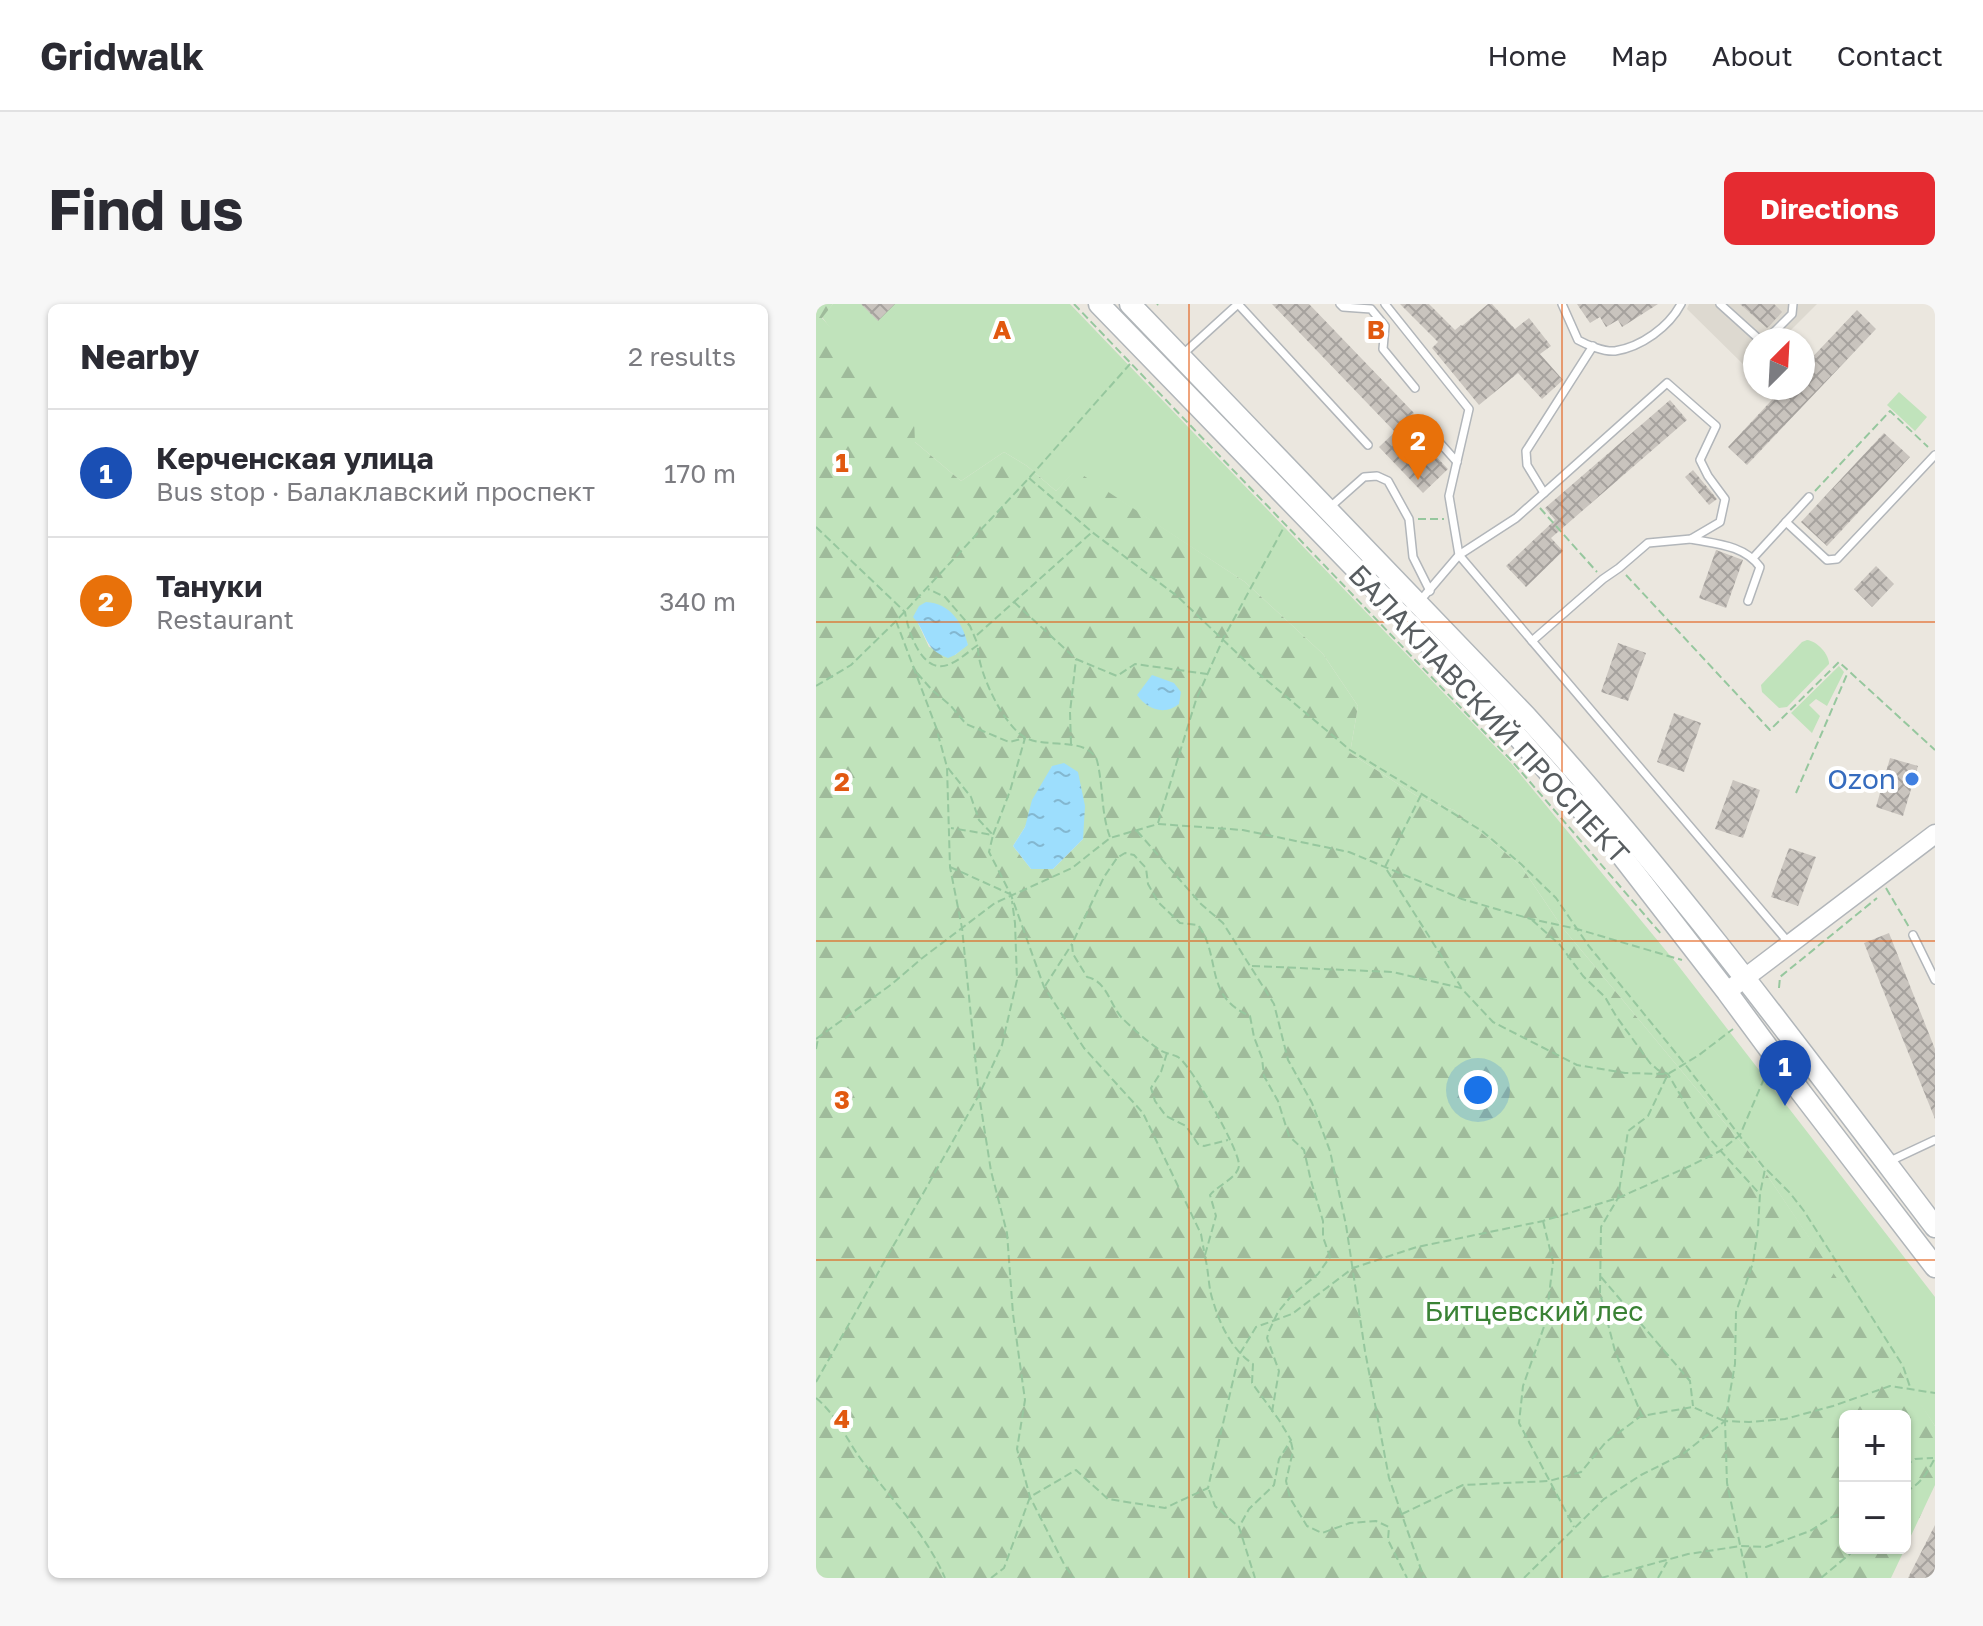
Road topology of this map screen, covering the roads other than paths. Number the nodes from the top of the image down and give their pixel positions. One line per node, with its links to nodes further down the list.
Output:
1 (1099, 304): 34 (main road, БАЛАКЛАВСКИЙ ПРОСПЕКТ)
2 (1130, 304): 13 (main road, БАЛАКЛАВСКИЙ ПРОСПЕКТ)
3 (1238, 304): 13 (lane); 16 (lane)
4 (1340, 304): 14 (lane)
5 (1385, 304): 18 (lane)
6 (1562, 304): 12 (lane)
7 (1681, 304): 12 (lane)
8 (1720, 304): 10 (lane)
9 (1793, 304): 11 (lane)
10 (1749, 328)
11 (1776, 328)
12 (1593, 346): 19 (lane)
13 (1181, 356): 21 (main road, БАЛАКЛАВСКИЙ ПРОСПЕКТ)
14 (1415, 388)
15 (1432, 434): 18 (lane)
16 (1368, 445)
17 (1935, 454): 22 (lane)
18 (1457, 462): 24 (lane)
19 (1544, 493): 23 (lane); 24 (lane)
20 (1809, 497): 22 (lane)
21 (1328, 510): 26 (main road, БАЛАКЛАВСКИЙ ПРОСПЕКТ); 26 (lane)
22 (1786, 522): 25 (lane)
23 (1691, 539): 25 (lane); 28 (lane)
24 (1459, 555): 26 (lane); 28 (lane)
25 (1753, 558): 27 (lane)
26 (1424, 597): 32 (main road, БАЛАКЛАВСКИЙ ПРОСПЕКТ)
27 (1748, 601)
28 (1532, 641): 31 (lane)
29 (1935, 834): 31 (street)
30 (1913, 935): 33 (lane)
31 (1789, 943): 32 (street)
32 (1745, 977): 34 (street); 36 (main road, БАЛАКЛАВСКИЙ ПРОСПЕКТ)
33 (1935, 980)
34 (1727, 992): 38 (main road, БАЛАКЛАВСКИЙ ПРОСПЕКТ)
35 (1935, 1140): 36 (lane)
36 (1886, 1163): 37 (main road, БАЛАКЛАВСКИЙ ПРОСПЕКТ)
37 (1935, 1227)
38 (1935, 1267)

